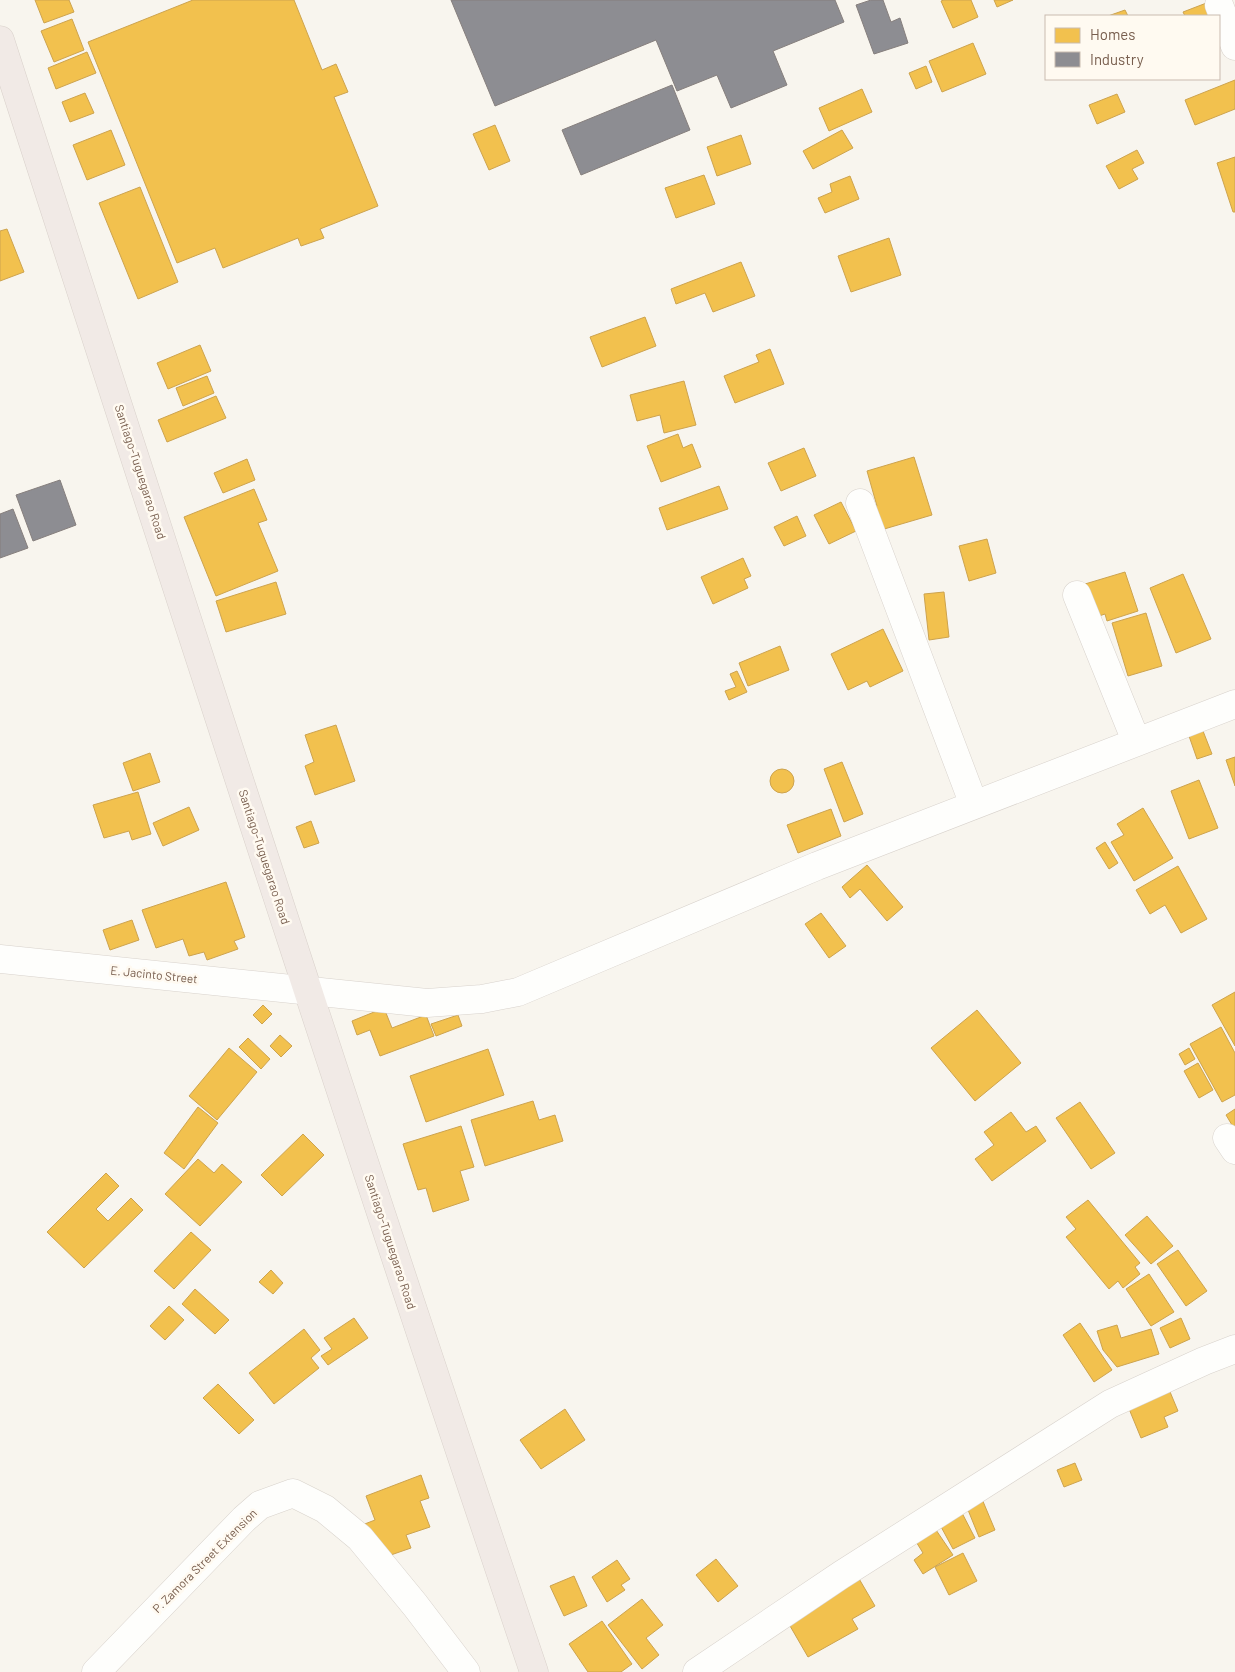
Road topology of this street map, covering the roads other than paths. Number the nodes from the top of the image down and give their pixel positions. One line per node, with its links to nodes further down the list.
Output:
1 (1219, 5): 3 (street)
2 (0, 40): 10 (highway, Santiago-Tuguegarao Road)
3 (1235, 46)
4 (860, 504): 8 (street)
5 (1077, 595): 7 (street)
6 (1235, 704): 7 (street, E. Jacinto Street)
7 (1136, 741): 8 (street, E. Jacinto Street)
8 (974, 804): 10 (street, E. Jacinto Street)
9 (0, 959): 10 (street, E. Jacinto Street)
10 (307, 991): 14 (highway, Santiago-Tuguegarao Road)
11 (1235, 1349): 15 (street)
12 (96, 1672): 13 (street, P. Zamora Street Extension)
13 (466, 1672)
14 (534, 1672)
15 (698, 1672)

